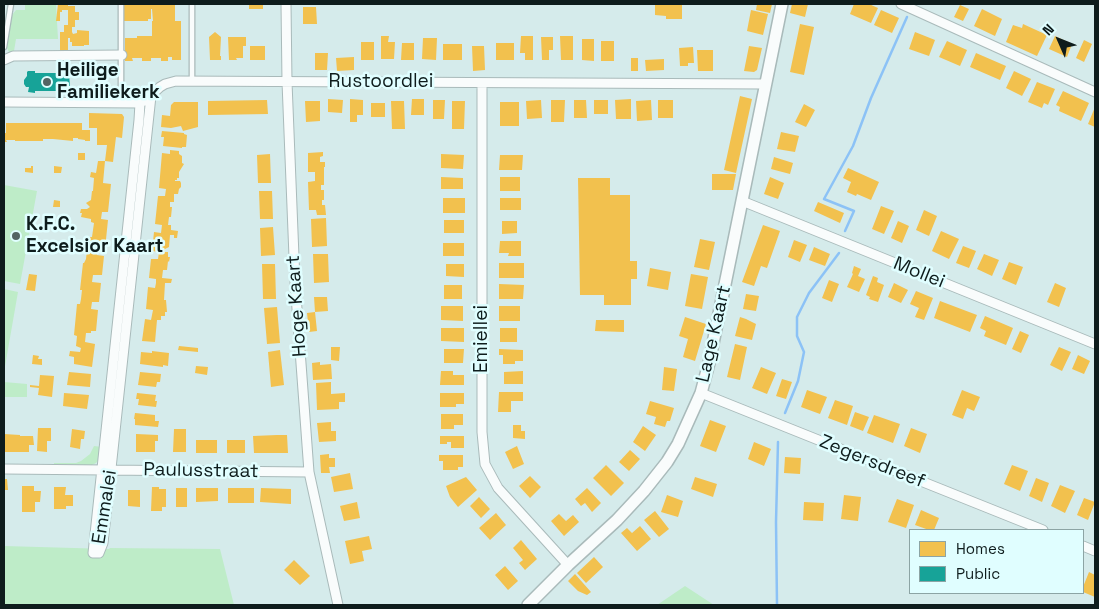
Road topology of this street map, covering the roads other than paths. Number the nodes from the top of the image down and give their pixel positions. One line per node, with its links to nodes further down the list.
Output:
1 (11, 4): 7 (lane)
2 (121, 4): 8 (lane)
3 (192, 4): 10 (lane)
4 (286, 4): 11 (street, Hoge Kaart)
5 (782, 4): 13 (street, Lage Kaart)
6 (901, 4): 14 (street)
7 (4, 47)
8 (122, 55): 9 (street); 17 (lane)
9 (4, 60)
10 (192, 82): 11 (street, Rustoordlei); 15 (street, Rustoordlei)
11 (287, 82): 12 (street, Rustoordlei); 24 (street, Hoge Kaart)
12 (482, 82): 13 (street, Rustoordlei); 26 (street, Emiellei)
13 (765, 84): 19 (street, Lage Kaart)
14 (1095, 92)
15 (151, 96): 18 (street, Rustoordlei); 23 (street, Emmalei)
16 (4, 102): 17 (street)
17 (121, 103): 18 (street)
18 (140, 103): 23 (street, Emmalei)
19 (742, 201): 20 (street, Mollei); 21 (street, Lage Kaart)
20 (1095, 344)
21 (701, 393): 25 (street, Zegersdreef); 26 (street, Lage Kaart)
22 (4, 469): 23 (street, Paulusstraat)
23 (107, 470): 23 (street, Emmalei); 24 (street, Paulusstraat)
24 (309, 472): 27 (street, Hoge Kaart)
25 (1041, 529)
26 (568, 565): 28 (street, Lage Kaart)
27 (338, 605)
28 (528, 605)

